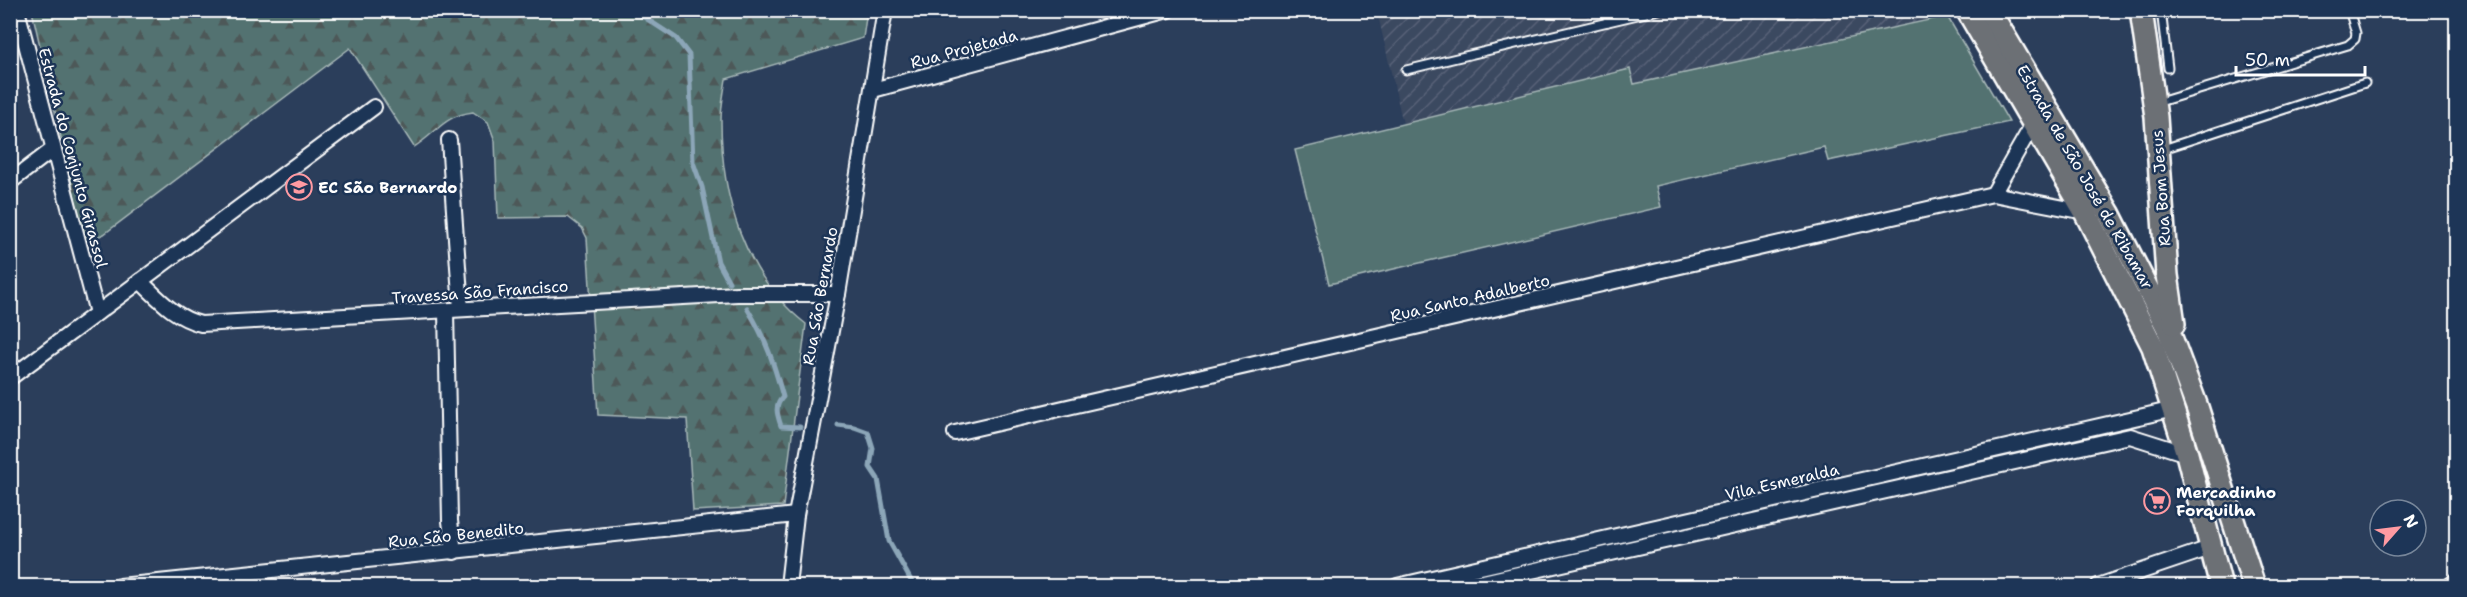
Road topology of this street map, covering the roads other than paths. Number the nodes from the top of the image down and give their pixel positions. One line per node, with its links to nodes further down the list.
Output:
1 (17, 10): 20 (street, Estrada do Conjunto Girassol)
2 (885, 10): 15 (street, Rua São Bernardo)
3 (1168, 10): 15 (street, Rua Projetada)
4 (1605, 10): 11 (lane)
5 (1659, 10): 11 (lane)
6 (1967, 10): 18 (main road, Estrada de São José de Ribamar)
7 (1989, 10): 30 (main road, Estrada de São José de Ribamar)
8 (2141, 10): 16 (main road, Rua Bom Jesus)
9 (2169, 10): 12 (lane)
10 (2349, 10): 16 (lane)
11 (1608, 22): 13 (lane)
12 (2168, 68)
13 (1406, 70)
14 (2365, 83): 21 (lane)
15 (873, 90): 26 (street, Rua São Bernardo)
16 (2154, 104): 21 (main road, Rua Bom Jesus)
17 (374, 107): 25 (street)
18 (2033, 124): 23 (street); 24 (main road, Estrada de São José de Ribamar)
19 (449, 140): 27 (street)
20 (52, 150): 22 (street); 29 (street, Estrada do Conjunto Girassol)
21 (2158, 151): 30 (main road, Rua Bom Jesus)
22 (10, 182)
23 (1993, 194): 24 (street, Rua Santo Adalberto); 33 (street, Rua Santo Adalberto)
24 (2085, 212): 32 (main road, Estrada de São José de Ribamar)
25 (140, 281): 28 (street, Travessa São Francisco); 29 (street)
26 (838, 294): 27 (street, Travessa São Francisco); 39 (street, Rua São Bernardo)
27 (460, 309): 28 (street, Travessa São Francisco)
28 (446, 311): 42 (street)
29 (97, 313): 31 (street)
30 (2182, 365): 50 (main road, Estrada de São José de Ribamar)
31 (10, 378)
32 (2174, 409): 34 (main road, Estrada de São José de Ribamar); 35 (street, Vila Esmeralda)
33 (955, 433)
34 (2187, 454): 36 (street, Vila Esmeralda); 41 (main road, Estrada de São José de Ribamar)
35 (1969, 456): 36 (street); 37 (street, Vila Esmeralda)
36 (1973, 472): 38 (street, Vila Esmeralda)
37 (1823, 489): 38 (street); 40 (street, Vila Esmeralda)
38 (1826, 505): 43 (street, Vila Esmeralda)
39 (796, 515): 42 (street, Rua São Benedito); 45 (street, Rua São Bernardo)
40 (1594, 542): 43 (street); 46 (street, Vila Esmeralda)
41 (2213, 547): 48 (street); 49 (main road, Estrada de São José de Ribamar)
42 (454, 552): 44 (street, Rua São Benedito)
43 (1596, 557): 47 (street, Vila Esmeralda)
44 (120, 586)
45 (788, 586)
46 (1397, 586)
47 (1465, 586)
48 (2098, 586)
49 (2222, 586)
50 (2254, 586)

